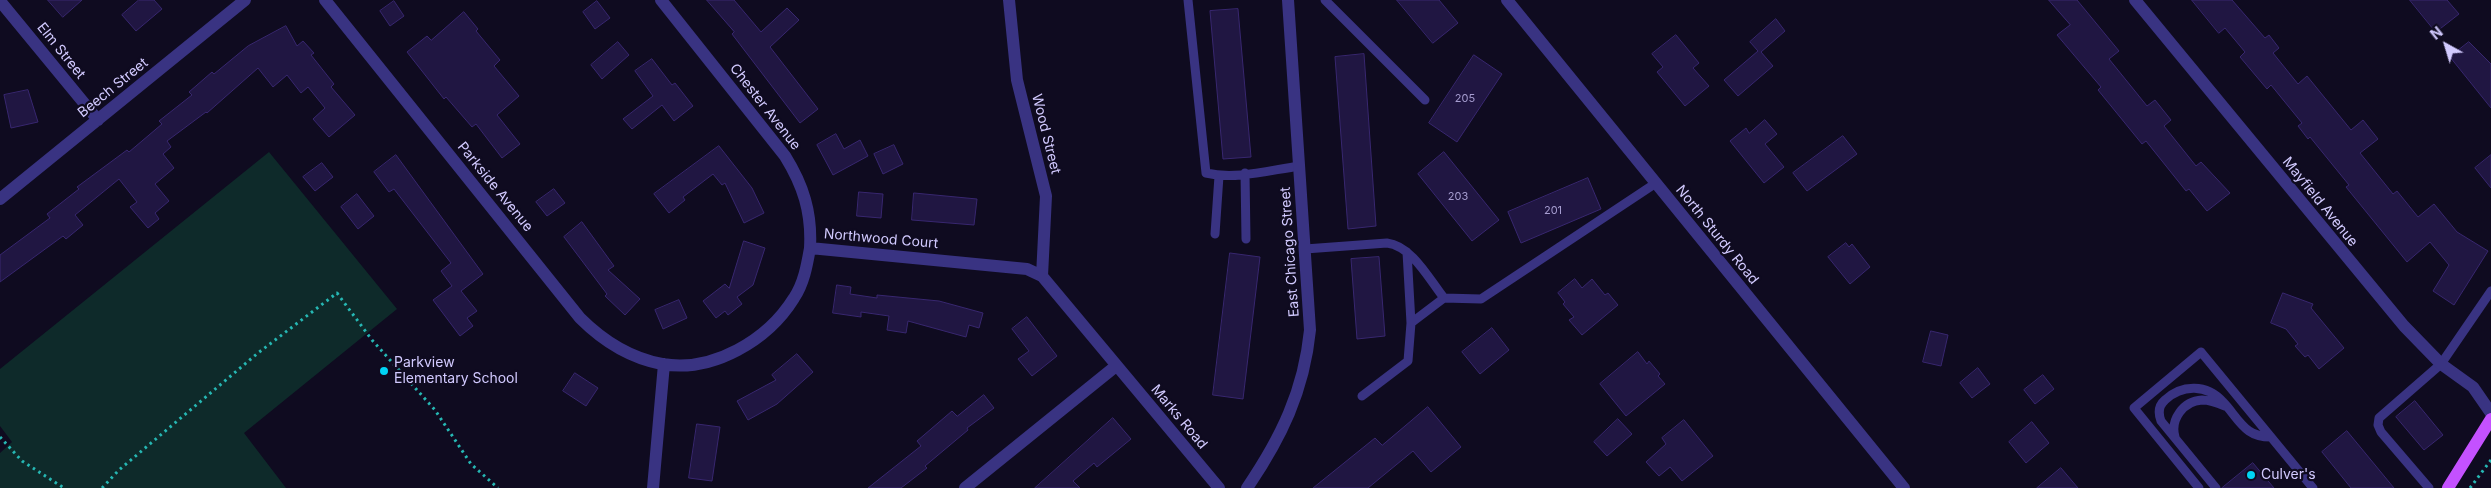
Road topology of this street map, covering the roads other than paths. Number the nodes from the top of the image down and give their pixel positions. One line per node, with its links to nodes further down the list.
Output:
1 (0, 0): 12 (street, Elm Street)
2 (245, 0): 12 (street, Beech Street)
3 (325, 0): 27 (street, Parkside Avenue)
4 (661, 0): 20 (street, Chester Avenue)
5 (1009, 0): 23 (street, Wood Street)
6 (1188, 0): 15 (lane)
7 (1288, 0): 13 (street, East Chicago Street)
8 (1325, 0): 11 (lane)
9 (1507, 0): 16 (street, North Sturdy Road)
10 (2135, 0): 28 (street, Mayfield Avenue)
11 (1425, 100)
12 (98, 120): 17 (street, Beech Street)
13 (1300, 166): 14 (lane); 21 (street, East Chicago Street)
14 (1245, 173): 15 (lane); 19 (lane)
15 (1219, 176): 18 (lane)
16 (1656, 183): 25 (lane); 40 (street, North Sturdy Road)
17 (0, 198)
18 (1215, 234)
19 (1246, 239)
20 (810, 248): 23 (street, Northwood Court); 27 (street, Northwood Court)
21 (1306, 249): 22 (lane); 39 (street, East Chicago Street)
22 (1407, 252): 25 (lane); 26 (lane)
23 (1042, 276): 29 (street)
24 (2491, 291): 28 (lane)
25 (1444, 298): 26 (lane)
26 (1411, 323): 30 (lane)
27 (664, 364): 36 (street)
28 (2441, 364): 32 (street, Mayfield Avenue); 44 (lane)
29 (1116, 366): 37 (street); 38 (street, Marks Road)
30 (1362, 396)
31 (2228, 407): 34 (lane); 35 (lane); 35 (lane)
32 (2491, 413)
33 (2491, 419): 45 (main road)
34 (2271, 437): 41 (lane); 43 (lane)
35 (2175, 438): 42 (lane)
36 (653, 488)
37 (965, 488)
38 (1219, 488)
39 (1247, 488)
40 (1904, 488)
41 (2199, 488)
42 (2216, 488)
43 (2313, 488)
44 (2429, 488)
45 (2448, 488)

